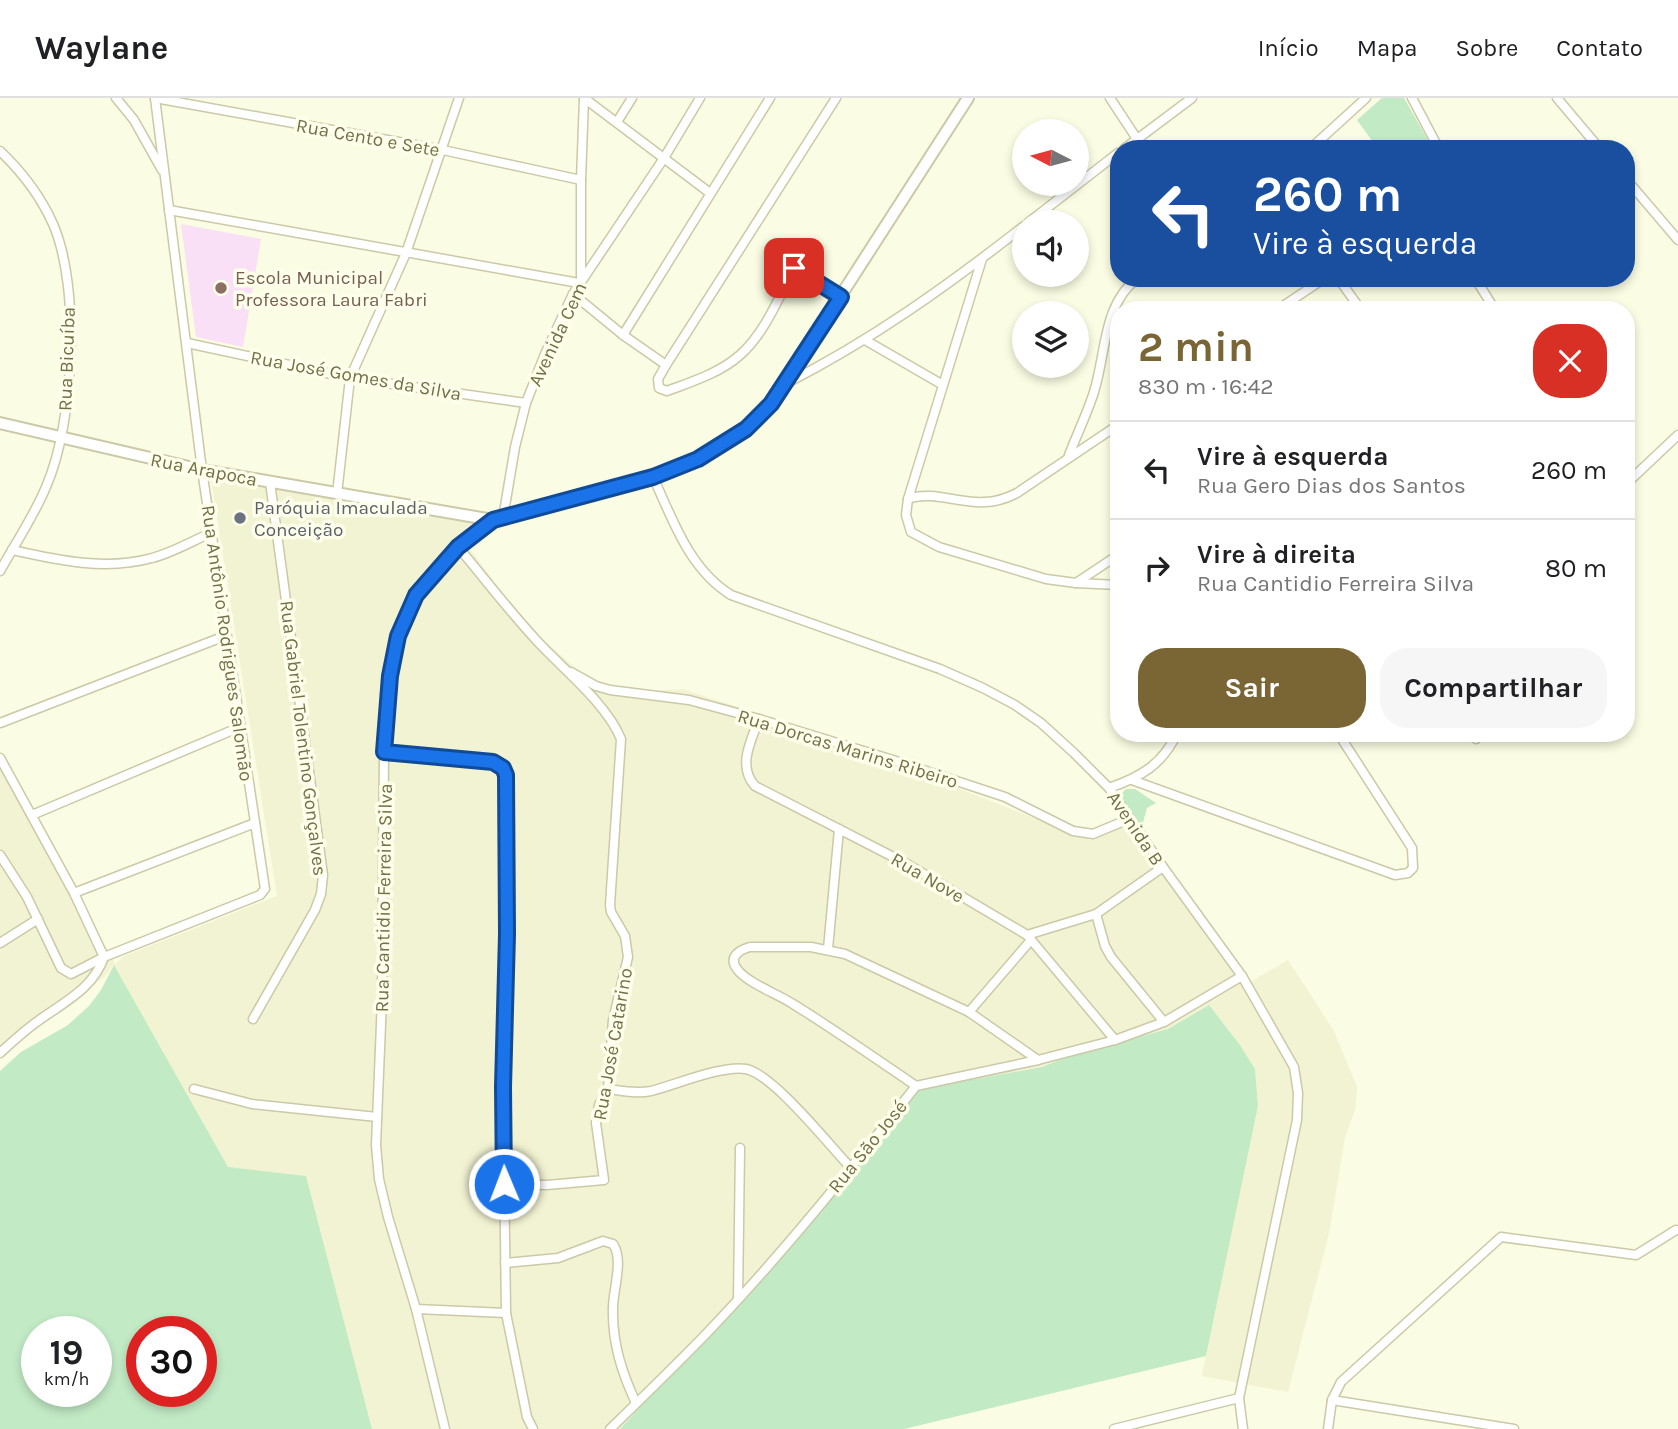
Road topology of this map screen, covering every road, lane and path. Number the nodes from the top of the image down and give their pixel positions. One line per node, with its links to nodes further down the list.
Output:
1 (117, 98): 24 (street)
2 (155, 98): 20 (street, Rua Cento e Sete); 24 (street, Rua Antônio Rodrigues Salomão)
3 (459, 98): 20 (street)
4 (584, 98): 15 (street); 25 (street)
5 (632, 98): 15 (street)
6 (700, 98): 22 (street, Avenida Cem)
7 (770, 98): 27 (street)
8 (836, 98): 45 (street)
9 (1110, 98): 16 (street)
10 (1192, 98): 16 (street)
11 (1366, 98): 17 (street)
12 (1412, 98): 18 (street)
13 (1557, 98): 19 (street)
14 (969, 100): 39 (street, Rua Cantidio Ferreira Silva)
15 (617, 122): 22 (street)
16 (1137, 139)
17 (1320, 140)
18 (1434, 140)
19 (1593, 140)
20 (443, 150): 25 (street, Rua Cento e Sete); 32 (street)
21 (0, 151): 53 (street, Rua Bicuíba)
22 (664, 158): 27 (street); 36 (street, Avenida Cem)
23 (1110, 159): 29 (street)
24 (165, 176): 28 (street, Rua Antônio Rodrigues Salomão)
25 (581, 180): 36 (street)
26 (1635, 190): 31 (street)
27 (710, 193): 42 (street)
28 (169, 210): 32 (street); 44 (street, Rua Antônio Rodrigues Salomão)
29 (1044, 210)
30 (1012, 235): 34 (street)
31 (1678, 240)
32 (406, 253): 36 (street); 46 (street)
33 (776, 257): 35 (street)
34 (982, 259): 43 (street); 48 (street)
35 (794, 268): 39 (street); 45 (street)
36 (580, 281): 38 (street, Avenida Cem)
37 (1312, 287): 40 (street)
38 (573, 294): 42 (street); 49 (street, Avenida Cem)
39 (841, 297): 47 (street, Rua Cantidio Ferreira Silva)
40 (1290, 301)
41 (1110, 326): 54 (street)
42 (623, 335): 45 (street)
43 (865, 340): 47 (street); 48 (street)
44 (187, 343): 46 (street, Rua José Gomes da Silva); 55 (street, Rua Antônio Rodrigues Salomão)
45 (666, 365)
46 (350, 378): 49 (street, Rua José Gomes da Silva); 59 (street)
47 (785, 384): 57 (street, Rua Cantidio Ferreira Silva)
48 (943, 385): 60 (street)
49 (526, 403): 61 (street, Avenida Cem)
50 (0, 423): 53 (street, Rua Arapoca)
51 (1110, 430): 54 (street)
52 (1678, 435): 56 (street)
53 (61, 438): 55 (street, Rua Arapoca); 64 (street, Rua Bicuíba)
54 (1067, 459): 60 (street)
55 (202, 470): 58 (street, Rua Arapoca); 62 (street, Rua Antônio Rodrigues Salomão)
56 (1635, 476)
57 (653, 477): 61 (street, Rua Cantidio Ferreira Silva); 79 (street, Avenida B)
58 (270, 482): 59 (street, Rua Arapoca); 95 (street, Rua Gabriel Tolentino Gonçalves)
59 (337, 494): 61 (street, Rua Arapoca)
60 (908, 499): 67 (street)
61 (498, 519): 63 (street, Rua Cantidio Ferreira Silva)
62 (211, 533): 64 (street); 69 (street, Rua Antônio Rodrigues Salomão)
63 (458, 547): 70 (street); 76 (street, Rua Cantidio Ferreira Silva)
64 (12, 550): 66 (street, Rua Bicuíba)
65 (1110, 560): 67 (street)
66 (0, 572)
67 (1076, 583): 68 (street)
68 (1110, 585)
69 (225, 636): 72 (street); 73 (street, Rua Antônio Rodrigues Salomão)
70 (562, 666): 71 (street, Rua Dorcas Marins Ribeiro); 102 (street, Rua José Catarino)
71 (759, 719): 81 (street, Rua Dorcas Marins Ribeiro); 83 (street, Rua Nove)
72 (0, 723)
73 (240, 727): 80 (street); 82 (street, Rua Antônio Rodrigues Salomão)
74 (1172, 742): 78 (street)
75 (1344, 742): 78 (street)
76 (384, 752): 103 (street, Rua Cantidio Ferreira Silva); 106 (street)
77 (0, 758): 80 (street)
78 (1132, 780): 79 (street)
79 (1110, 788): 81 (street, Avenida B)
80 (32, 815): 86 (street)
81 (1129, 819): 85 (street, Avenida B)
82 (255, 823): 86 (street); 92 (street, Rua Antônio Rodrigues Salomão)
83 (839, 829): 89 (street, Rua Nove); 91 (street)
84 (0, 855): 88 (street)
85 (1163, 867): 87 (street); 93 (street, Avenida B)
86 (74, 893): 92 (street)
87 (1096, 914): 89 (street); 96 (street)
88 (38, 919): 90 (street); 92 (street, Rua Antônio Rodrigues Salomão)
89 (1029, 938): 94 (street); 97 (street, Rua Nove)
90 (0, 943)
91 (828, 949): 94 (street); 100 (street)
92 (104, 957): 98 (street)
93 (1242, 976): 96 (street, Rua São José); 112 (street, Avenida B)
94 (970, 1012): 99 (street)
95 (253, 1019)
96 (1164, 1022): 97 (street, Rua São José)
97 (1115, 1040): 99 (street, Rua São José)
98 (0, 1053)
99 (1038, 1060): 100 (street, Rua São José)
100 (916, 1086): 105 (street, Rua São José)
101 (194, 1089): 103 (street)
102 (608, 1090): 105 (street); 106 (street, Rua José Catarino)
103 (377, 1117): 110 (street, Rua Cantidio Ferreira Silva)
104 (740, 1148): 109 (street)
105 (851, 1168): 109 (street, Rua São José)
106 (504, 1184): 108 (street)
107 (1676, 1230): 113 (street)
108 (505, 1263): 111 (street); 114 (street)
109 (738, 1299): 114 (street, Rua São José)
110 (416, 1309): 111 (street); 115 (street, Rua Cantidio Ferreira Silva)
111 (506, 1313): 116 (street)
112 (1239, 1398): 118 (street); 119 (street, Avenida B)
113 (1332, 1400): 120 (street); 121 (street)
114 (636, 1403): 117 (street, Rua São José)
115 (445, 1429)
116 (533, 1429)
117 (610, 1429)
118 (1114, 1429)
119 (1243, 1429)
120 (1328, 1429)
121 (1514, 1429)

